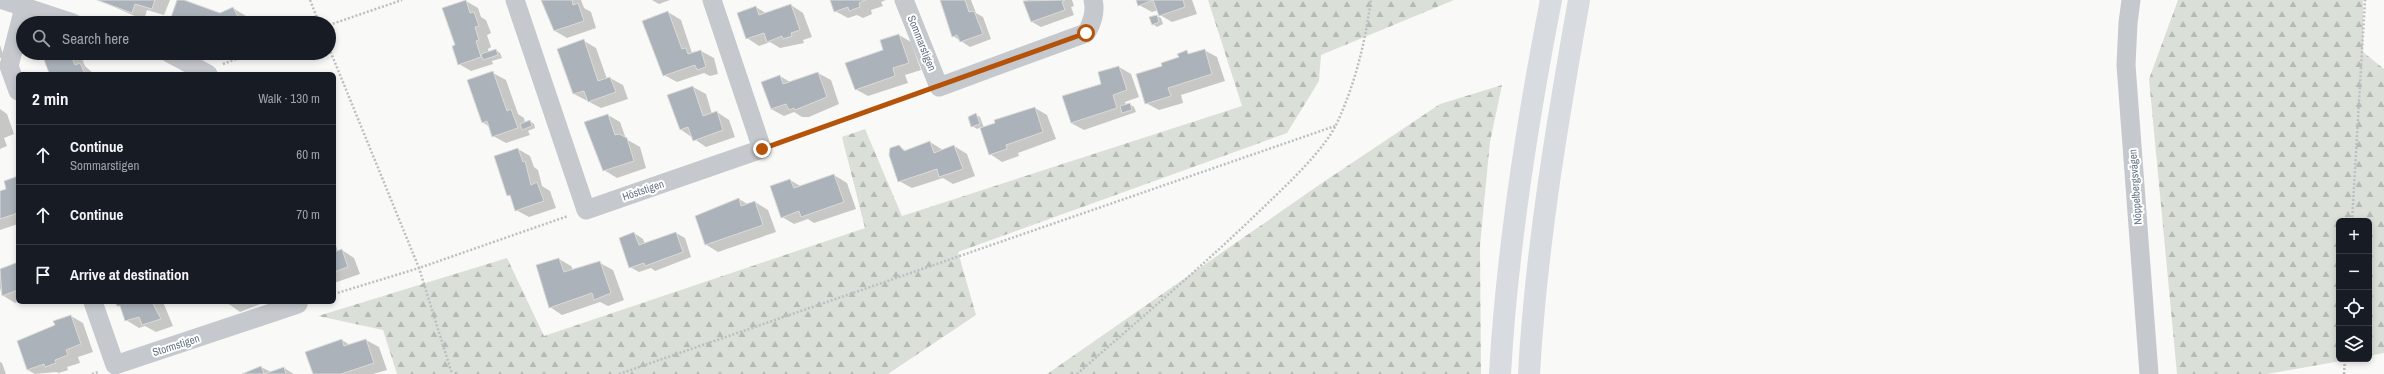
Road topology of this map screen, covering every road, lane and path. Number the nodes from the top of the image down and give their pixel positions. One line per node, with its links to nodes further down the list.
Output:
1 (3, 0): 13 (street)
2 (310, 0): 16 (path)
3 (402, 0): 17 (path)
4 (515, 0): 28 (street)
5 (712, 0): 27 (street)
6 (904, 0): 25 (street, Sommarstigen)
7 (1092, 0): 25 (street)
8 (1371, 0): 26 (path)
9 (1551, 0): 38 (highway)
10 (1579, 0): 39 (highway)
11 (2131, 0): 40 (street, Nöppelbergsvägen)
12 (2365, 0): 29 (path)
13 (24, 8): 14 (street); 15 (street)
14 (22, 16)
15 (50, 16)
16 (316, 16)
17 (336, 23)
18 (16, 39): 24 (street)
19 (183, 60): 22 (street)
20 (233, 60): 23 (path)
21 (334, 60): 30 (path)
22 (206, 72)
23 (210, 72)
24 (16, 86)
25 (939, 87): 27 (path)
26 (1335, 126): 36 (path); 37 (path)
27 (762, 149): 28 (street, Höststigen)
28 (586, 210): 30 (path)
29 (2352, 218)
30 (419, 268): 31 (path); 35 (path)
31 (336, 293)
32 (94, 304): 33 (street, Stormstigen)
33 (298, 304)
34 (2344, 362): 41 (path)
35 (452, 374)
36 (619, 374)
37 (1077, 374)
38 (1500, 374)
39 (1529, 374)
40 (2149, 374)
41 (2344, 374)

